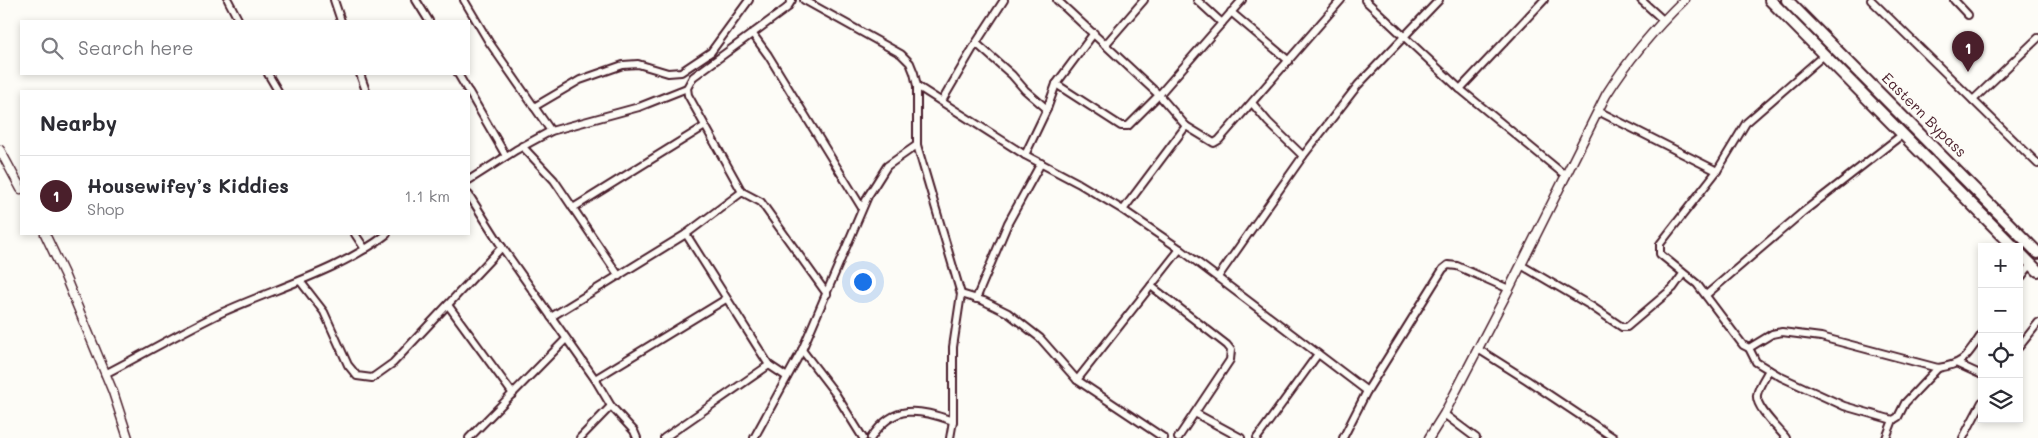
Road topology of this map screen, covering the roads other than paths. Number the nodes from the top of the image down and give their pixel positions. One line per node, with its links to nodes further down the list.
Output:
1 (228, 0): 25 (street)
2 (334, 0): 26 (street)
3 (416, 0): 27 (street)
4 (464, 0): 53 (street)
5 (749, 0): 53 (street)
6 (792, 0): 30 (street)
7 (804, 0): 42 (street)
8 (1004, 0): 34 (street)
9 (1057, 0): 31 (street)
10 (1144, 0): 35 (street)
11 (1197, 0): 29 (street)
12 (1242, 0): 23 (street)
13 (1341, 0): 37 (street)
14 (1365, 0): 32 (street)
15 (1438, 0): 32 (street)
16 (1544, 0): 44 (street)
17 (1641, 0): 28 (street)
18 (1684, 0): 28 (street)
19 (1770, 0): 36 (main road, Eastern Bypass)
20 (1787, 0): 85 (main road, Eastern Bypass)
21 (1871, 0): 51 (street)
22 (1954, 0): 24 (street)
23 (1232, 12): 29 (street); 37 (street)
24 (1968, 14)
25 (238, 20)
26 (341, 20)
27 (428, 20)
28 (1664, 20): 55 (street)
29 (1222, 23): 49 (street)
30 (752, 32): 43 (street); 75 (street)
31 (1094, 33): 35 (street); 41 (street)
32 (1403, 36): 44 (street); 65 (street)
33 (2038, 38): 51 (street)
34 (976, 43): 50 (street); 54 (street)
35 (1105, 45): 49 (street)
36 (1824, 55): 59 (main road, Eastern Bypass); 68 (street)
37 (1289, 61): 52 (street)
38 (269, 75): 45 (street)
39 (360, 75): 46 (street)
40 (459, 75): 47 (street)
41 (1056, 84): 49 (street); 54 (street)
42 (917, 86): 50 (street); 60 (street)
43 (687, 88): 56 (street); 58 (street)
44 (1460, 89): 69 (street)
45 (277, 90)
46 (366, 90)
47 (467, 90)
48 (470, 95): 64 (street)
49 (1159, 95): 57 (street)
50 (942, 100): 63 (street)
51 (1973, 100): 67 (street)
52 (1252, 103): 57 (street); 65 (street)
53 (534, 107): 58 (street)
54 (1047, 109): 63 (street)
55 (1598, 111): 68 (street); 69 (street)
56 (704, 126): 72 (street); 74 (street)
57 (1186, 126): 76 (street)
58 (551, 131): 61 (street)
59 (1903, 134): 81 (main road, Eastern Bypass); 98 (street)
60 (917, 145): 75 (street); 97 (street)
61 (522, 146): 64 (street); 74 (street)
62 (0, 150): 71 (street)
63 (1025, 155): 66 (street)
64 (506, 156): 70 (street)
65 (1303, 156): 91 (street)
66 (1041, 163): 76 (street); 100 (street)
67 (2038, 164)
68 (1718, 171): 89 (street)
69 (1566, 176): 87 (street)
70 (470, 179)
71 (20, 187)
72 (742, 192): 77 (street); 96 (street)
73 (470, 197): 82 (street)
74 (573, 208): 90 (street)
75 (862, 208): 96 (street)
76 (1123, 210): 84 (street)
77 (686, 234): 90 (street); 99 (street)
78 (45, 235): 116 (street)
79 (356, 235): 83 (street)
80 (386, 235): 83 (street)
81 (2010, 243)
82 (502, 247): 101 (street); 102 (street)
83 (365, 249): 93 (street)
84 (1180, 249): 91 (street); 94 (street)
85 (2038, 253)
86 (2023, 256): 88 (main road)
87 (1521, 265): 89 (street); 95 (street)
88 (2034, 268): 92 (street)
89 (1684, 274): 98 (street)
90 (619, 276): 102 (street)
91 (1218, 277): 110 (street)
92 (2023, 277)
93 (300, 281): 101 (street); 116 (street)
94 (1151, 286): 119 (street); 124 (street)
95 (1509, 289): 108 (street); 120 (street)
96 (827, 294): 109 (street)
97 (961, 294): 100 (street); 127 (street)
98 (1706, 295): 107 (street)
99 (726, 299): 111 (street); 118 (street)
100 (976, 299): 119 (street)
101 (448, 305): 121 (street)
102 (551, 317): 104 (street)
103 (2038, 323): 106 (street)
104 (566, 339): 118 (street); 121 (street)
105 (1978, 340): 112 (street)
106 (2023, 342)
107 (1749, 348): 113 (street); 114 (street)
108 (1478, 349): 125 (street); 144 (street)
109 (802, 350): 117 (street); 134 (street)
110 (1318, 354): 120 (street); 140 (street)
111 (769, 364): 117 (street); 132 (street)
112 (1958, 364): 113 (street); 115 (street)
113 (1938, 368): 126 (street)
114 (1769, 370): 126 (street); 145 (street)
115 (1978, 373)
116 (105, 374): 128 (street)
117 (787, 377): 133 (street)
118 (595, 379): 122 (street)
119 (1077, 380): 137 (street)
120 (1367, 391): 141 (street)
121 (512, 394): 129 (street)
122 (611, 406): 130 (street); 131 (street)
123 (1978, 410): 147 (street)
124 (1194, 413): 138 (street); 139 (street)
125 (1444, 414): 142 (street); 143 (street)
126 (1893, 420): 146 (street)
127 (953, 421): 135 (street); 136 (street)
128 (128, 438)
129 (469, 438)
130 (580, 438)
131 (638, 438)
132 (664, 438)
133 (754, 438)
134 (863, 438)
135 (871, 438)
136 (950, 438)
137 (1164, 438)
138 (1178, 438)
139 (1241, 438)
140 (1257, 438)
141 (1343, 438)
142 (1429, 438)
143 (1476, 438)
144 (1614, 438)
145 (1786, 438)
146 (1886, 438)
147 (1963, 438)

